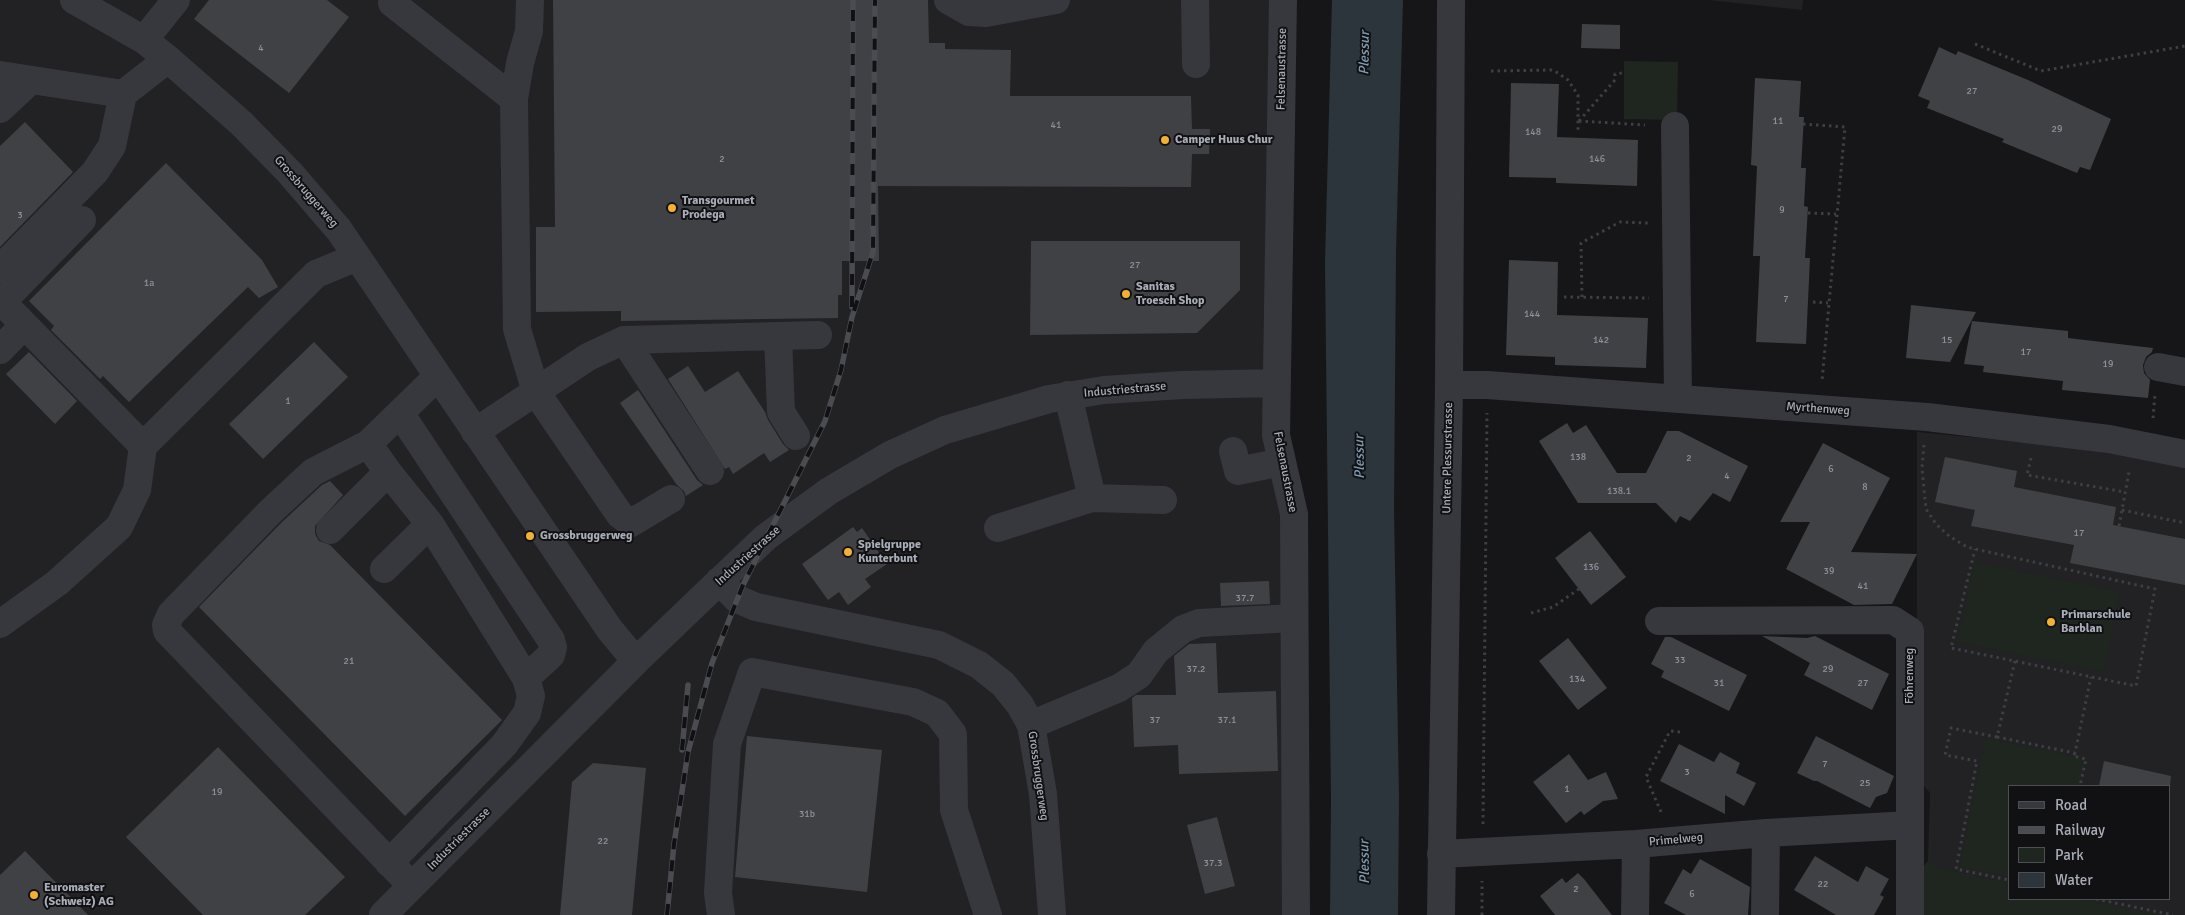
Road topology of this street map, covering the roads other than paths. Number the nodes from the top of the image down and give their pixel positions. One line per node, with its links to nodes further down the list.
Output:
1 (74, 0): 10 (street, Grossbruggerweg)
2 (176, 0): 10 (street)
3 (530, 0): 16 (street)
4 (948, 0): 5 (street)
5 (1056, 0)
6 (1195, 0): 12 (street)
7 (1283, 0): 30 (street, Felsenaustrasse)
8 (1451, 0): 31 (street, Untere Plessurstrasse)
9 (392, 3): 16 (street)
10 (144, 40): 11 (street, Grossbruggerweg)
11 (168, 60): 15 (street); 20 (street, Grossbruggerweg)
12 (1196, 64)
13 (0, 75): 14 (street)
14 (31, 80): 15 (street); 17 (street)
15 (123, 94): 21 (street)
16 (514, 99): 32 (street)
17 (0, 109)
18 (1675, 126): 34 (street)
19 (82, 220): 22 (street)
20 (357, 257): 29 (street, Grossbruggerweg); 39 (street)
21 (0, 269)
22 (24, 325): 26 (street); 39 (street)
23 (818, 335): 24 (street)
24 (778, 336): 25 (street); 37 (street)
25 (624, 340): 32 (street); 43 (street)
26 (0, 350)
27 (2158, 367): 28 (street)
28 (2185, 372)
29 (438, 376): 35 (street); 36 (street, Grossbruggerweg)
30 (1277, 384): 33 (street, Industriestrasse); 42 (street, Felsenaustrasse)
31 (1449, 385): 34 (street, Myrthenweg); 62 (street, Untere Plessurstrasse)
32 (536, 392): 36 (street); 45 (street)
33 (1068, 395): 46 (street); 52 (street, Industriestrasse)
34 (1678, 399): 41 (street, Myrthenweg)
35 (400, 413): 38 (street); 57 (street)
36 (475, 432): 56 (street, Grossbruggerweg)
37 (796, 436)
38 (368, 444): 44 (street); 63 (street)
39 (143, 446): 55 (street)
40 (1233, 451): 42 (street)
41 (2185, 454)
42 (1282, 462): 53 (street, Felsenaustrasse)
43 (710, 471)
44 (388, 472): 48 (street); 50 (street)
45 (671, 498)
46 (1092, 498): 47 (street); 49 (street)
47 (1164, 500)
48 (430, 524): 51 (street); 57 (street)
49 (998, 528)
50 (330, 530)
51 (384, 569)
52 (719, 581): 56 (street, Industriestrasse); 58 (street, Grossbruggerweg)
53 (1294, 618): 58 (street); 69 (street, Felsenaustrasse)
54 (1659, 621): 59 (street, Föhrenweg)
55 (0, 624)
56 (636, 660): 64 (street, Industriestrasse)
57 (526, 678): 63 (street)
58 (1031, 725): 68 (street, Grossbruggerweg)
59 (1910, 825): 60 (street, Primelweg); 73 (street, Föhrenweg)
60 (1766, 832): 61 (street, Primelweg); 72 (street)
61 (1636, 844): 62 (street, Primelweg); 71 (street)
62 (1441, 854): 70 (street, Untere Plessurstrasse)
63 (389, 863): 64 (street)
64 (412, 886): 65 (street, Industriestrasse)
65 (383, 915)
66 (721, 915): 67 (street)
67 (988, 915)
68 (1052, 915)
69 (1296, 915)
70 (1440, 915)
71 (1635, 915)
72 (1765, 915)
73 (1910, 915)

